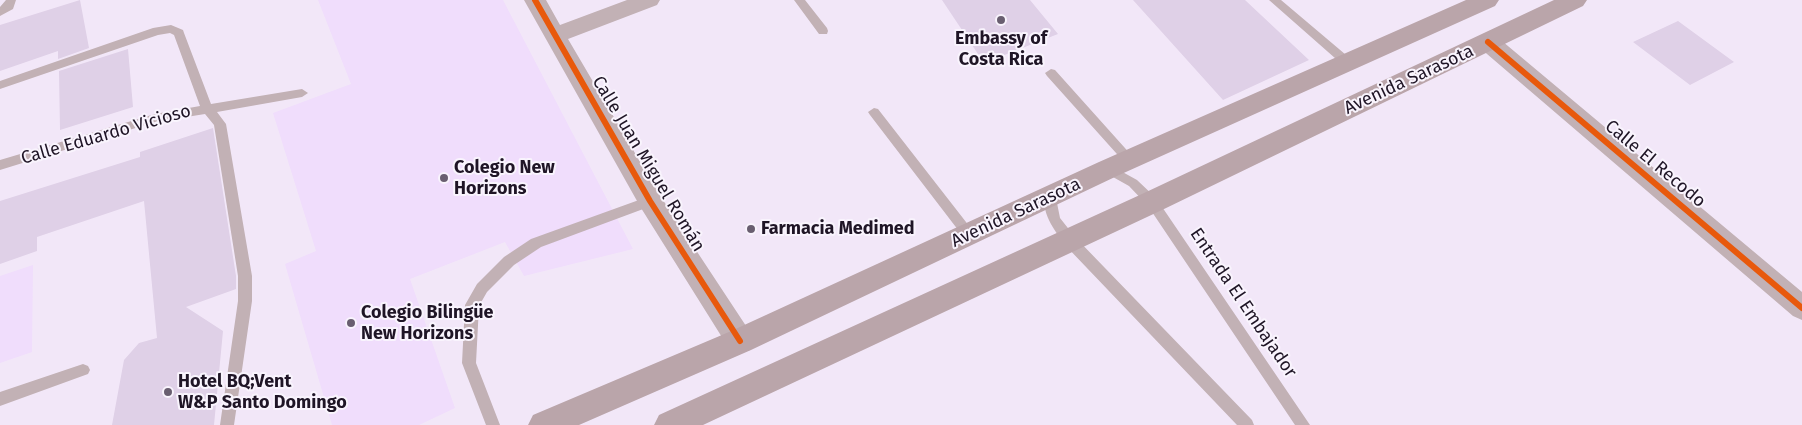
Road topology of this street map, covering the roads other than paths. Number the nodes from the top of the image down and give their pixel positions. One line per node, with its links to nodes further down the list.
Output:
1 (11, 0): 8 (lane)
2 (535, 0): 10 (street, Calle Juan Miguel Román)
3 (649, 0): 10 (street)
4 (799, 0): 9 (lane)
5 (1274, 0): 12 (lane)
6 (1487, 0): 12 (main road, Avenida Sarasota)
7 (1575, 0): 11 (main road, Avenida Sarasota)
8 (0, 12)
9 (823, 32)
10 (556, 35): 21 (street, Calle Juan Miguel Román)
11 (1488, 42): 22 (main road, Avenida Sarasota); 25 (street, Calle El Recodo)
12 (1348, 63): 19 (main road, Avenida Sarasota)
13 (1051, 73): 19 (lane)
14 (0, 85): 16 (lane)
15 (302, 93): 16 (lane, Calle Eduardo Vicioso)
16 (207, 108): 18 (lane, Calle Eduardo Vicioso); 29 (lane)
17 (874, 112): 23 (lane)
18 (0, 165)
19 (1118, 165): 20 (main road, Avenida Sarasota); 22 (lane, Entrada El Embajador)
20 (1052, 197): 23 (main road, Avenida Sarasota); 24 (lane)
21 (650, 201): 26 (street, Calle Juan Miguel Román); 30 (lane)
22 (1152, 202): 24 (main road, Avenida Sarasota); 34 (lane, Entrada El Embajador)
23 (968, 235): 26 (main road, Avenida Sarasota)
24 (1070, 241): 32 (main road, Avenida Sarasota); 33 (lane)
25 (1802, 308)
26 (740, 341): 31 (main road, Avenida Sarasota)
27 (83, 370): 28 (lane)
28 (0, 399)
29 (227, 425)
30 (493, 425)
31 (544, 425)
32 (670, 425)
33 (1247, 425)
34 (1303, 425)

